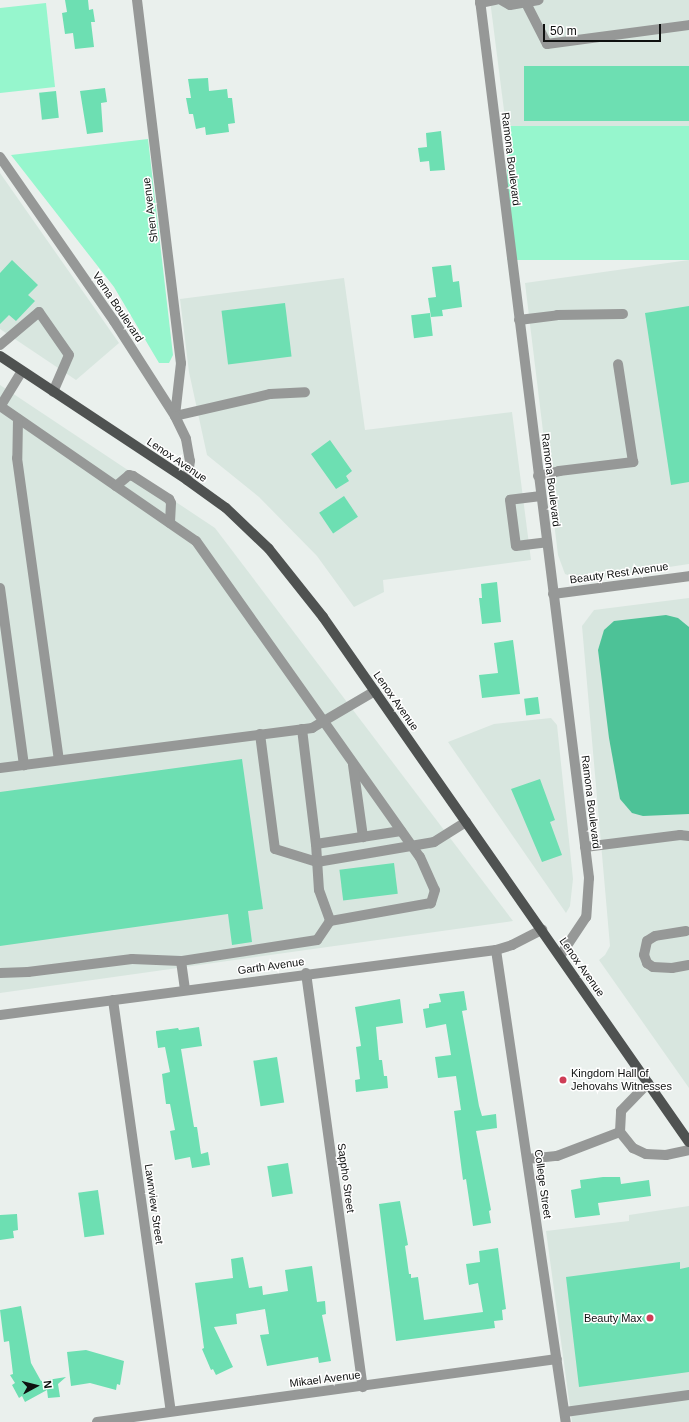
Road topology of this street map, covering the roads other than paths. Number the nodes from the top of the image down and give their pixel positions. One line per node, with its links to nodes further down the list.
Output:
1 (137, 0): 18 (street, Shen Avenue)
2 (496, 0): 5 (street)
3 (501, 0): 6 (street)
4 (539, 0): 6 (street)
5 (480, 1): 10 (street, Ramona Boulevard)
6 (526, 3): 7 (street)
7 (689, 25)
8 (0, 157): 18 (street, Verna Boulevard)
9 (623, 314): 10 (street)
10 (519, 320): 20 (street, Ramona Boulevard)
11 (0, 345): 15 (street)
12 (0, 356): 14 (main road, Lenox Avenue)
13 (618, 364): 20 (street)
14 (22, 371): 15 (main road, Lenox Avenue); 17 (street)
15 (53, 392): 21 (main road, Lenox Avenue)
16 (305, 392): 18 (street)
17 (0, 407): 19 (street)
18 (175, 416): 21 (street, Verna Boulevard)
19 (18, 419): 22 (street); 33 (street)
20 (538, 476): 23 (street, Ramona Boulevard)
21 (187, 480): 29 (main road, Lenox Avenue)
22 (116, 486): 24 (street); 24 (street)
23 (541, 496): 25 (street, Ramona Boulevard); 25 (street)
24 (170, 524): 30 (street)
25 (547, 542): 28 (street, Ramona Boulevard)
26 (689, 576): 28 (street, Beauty Rest Avenue)
27 (0, 588): 35 (street)
28 (553, 594): 42 (street, Ramona Boulevard)
29 (375, 691): 30 (street); 37 (main road, Lenox Avenue)
30 (323, 723): 31 (street); 34 (street)
31 (302, 729): 32 (street); 41 (street)
32 (260, 734): 33 (street); 44 (street)
33 (59, 760): 35 (street)
34 (353, 764): 38 (street); 40 (street)
35 (24, 765): 36 (street)
36 (0, 768)
37 (466, 822): 43 (street); 46 (main road, Lenox Avenue)
38 (401, 830): 40 (street); 43 (street)
39 (689, 836): 42 (street)
40 (363, 837): 41 (street)
41 (316, 844): 44 (street)
42 (585, 847): 49 (street, Ramona Boulevard)
43 (413, 848): 44 (street); 45 (street)
44 (317, 862): 45 (street)
45 (330, 921): 50 (street)
46 (542, 930): 48 (street, Garth Avenue); 49 (main road, Lenox Avenue)
47 (686, 931): 51 (street)
48 (496, 950): 53 (street, Garth Avenue); 61 (street, College Street)
49 (560, 956): 57 (main road, Lenox Avenue)
50 (181, 962): 52 (street); 54 (street)
51 (689, 965)
52 (0, 973)
53 (306, 973): 54 (street, Garth Avenue); 63 (street, Sappho Street)
54 (185, 990): 55 (street, Garth Avenue)
55 (113, 1000): 56 (street, Garth Avenue); 65 (street, Lawnview Street)
56 (0, 1015)
57 (648, 1083): 58 (street); 59 (main road, Lenox Avenue)
58 (620, 1132): 60 (street); 61 (street)
59 (689, 1142)
60 (689, 1150)
61 (527, 1159): 62 (street, College Street)
62 (557, 1359): 63 (street, Mikael Avenue); 66 (street, College Street)
63 (363, 1387): 65 (street, Mikael Avenue)
64 (689, 1395): 66 (street)
65 (171, 1412): 67 (street, Mikael Avenue)
66 (566, 1417)
67 (97, 1422)

